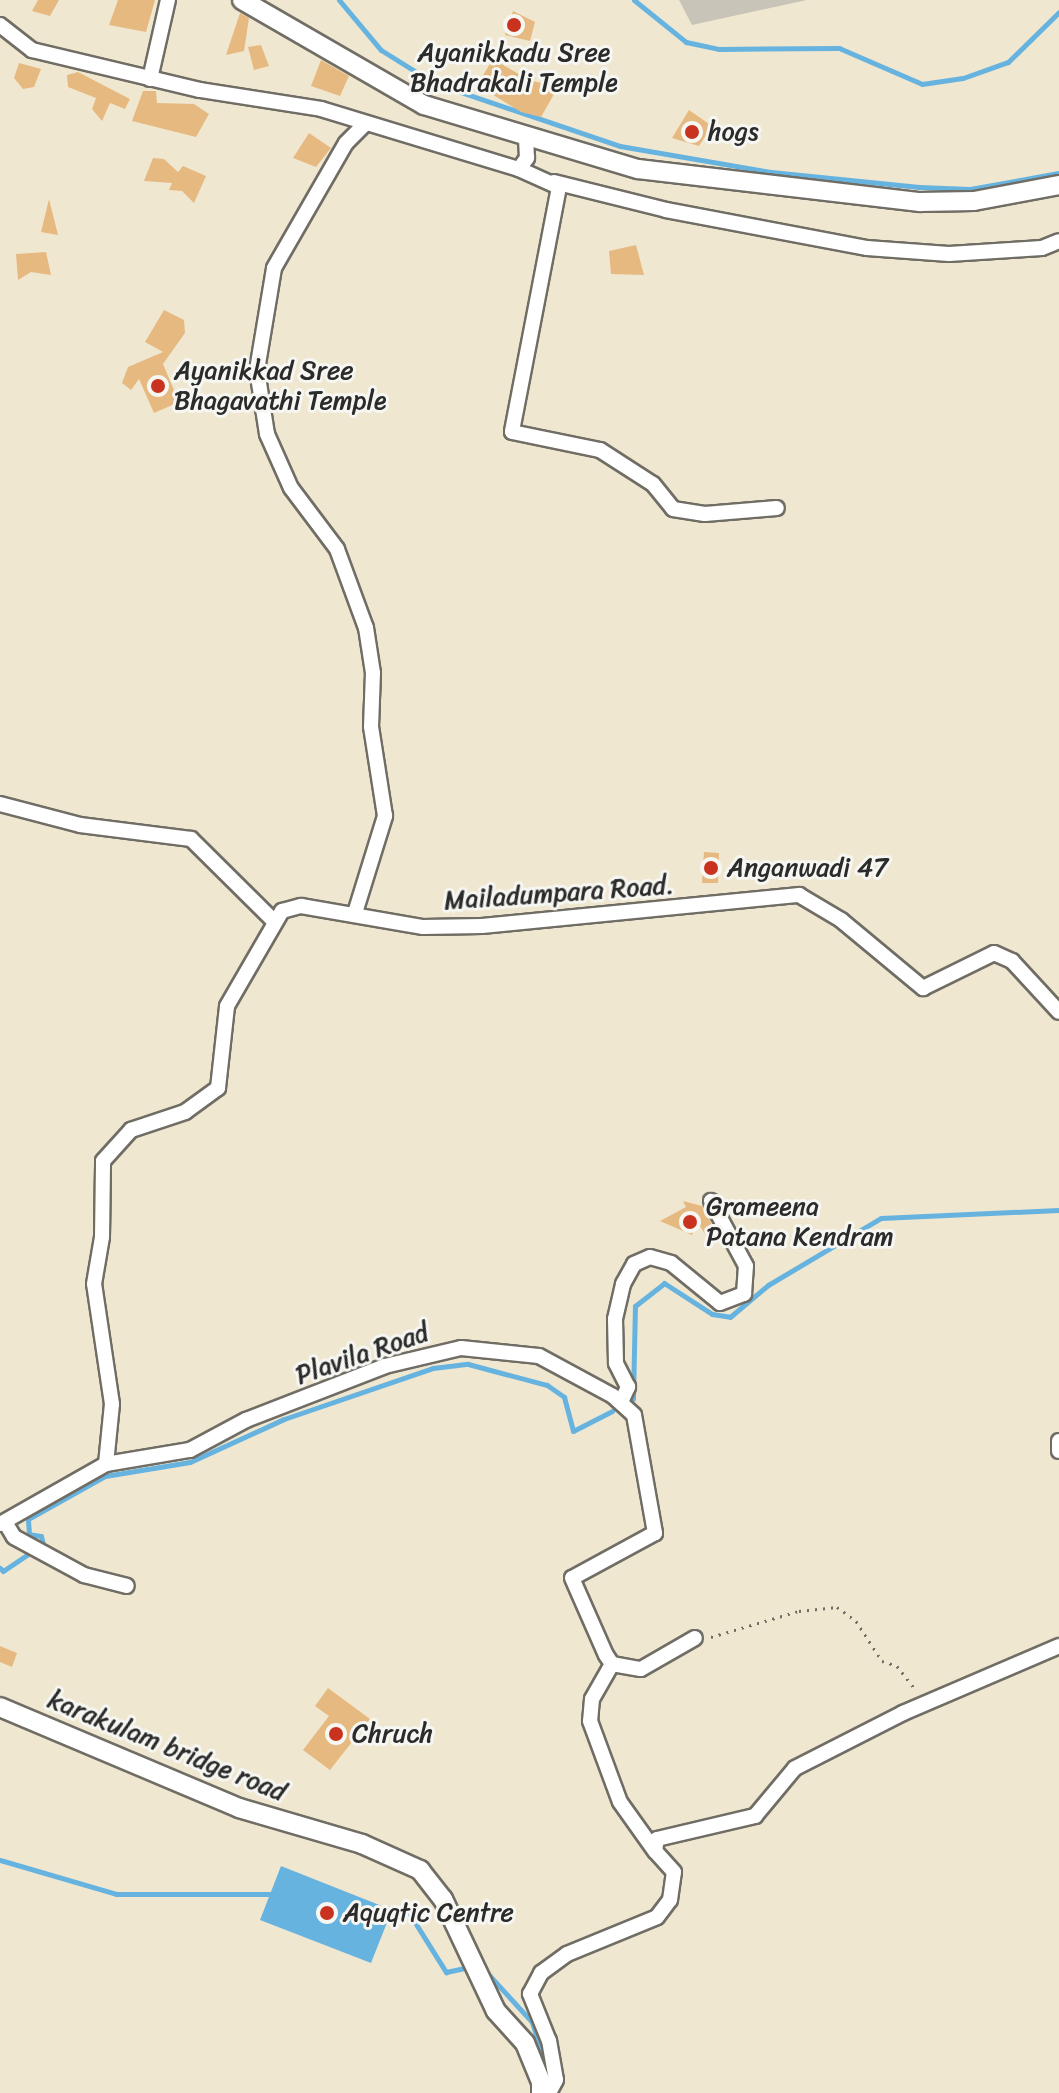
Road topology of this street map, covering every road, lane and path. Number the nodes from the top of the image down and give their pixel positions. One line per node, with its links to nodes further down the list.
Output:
1 (168, 0): 4 (street)
2 (242, 0): 6 (main road)
3 (0, 25): 4 (street)
4 (150, 79): 5 (street)
5 (364, 125): 7 (street); 13 (street)
6 (526, 140): 7 (street); 9 (main road)
7 (519, 169): 8 (street)
8 (554, 182): 10 (street); 11 (street)
9 (1059, 185)
10 (1059, 241)
11 (777, 508)
12 (0, 804): 14 (street)
13 (355, 913): 14 (street, Mailadumpara Road.); 15 (street, Mailadumpara Road.)
14 (274, 921): 20 (street)
15 (1059, 1012)
16 (711, 1201): 17 (street)
17 (621, 1402): 20 (street, Plavila Road); 25 (street)
18 (1059, 1441): 19 (street)
19 (1059, 1451)
20 (106, 1464): 21 (street)
21 (2, 1523): 22 (street)
22 (127, 1586)
23 (695, 1638): 25 (street); 26 (path)
24 (1059, 1646): 26 (street)
25 (612, 1664): 28 (street)
26 (928, 1703): 28 (street)
27 (0, 1707): 29 (main road, karakulam bridge road)
28 (655, 1851): 30 (street)
29 (541, 2093)
30 (549, 2093)

